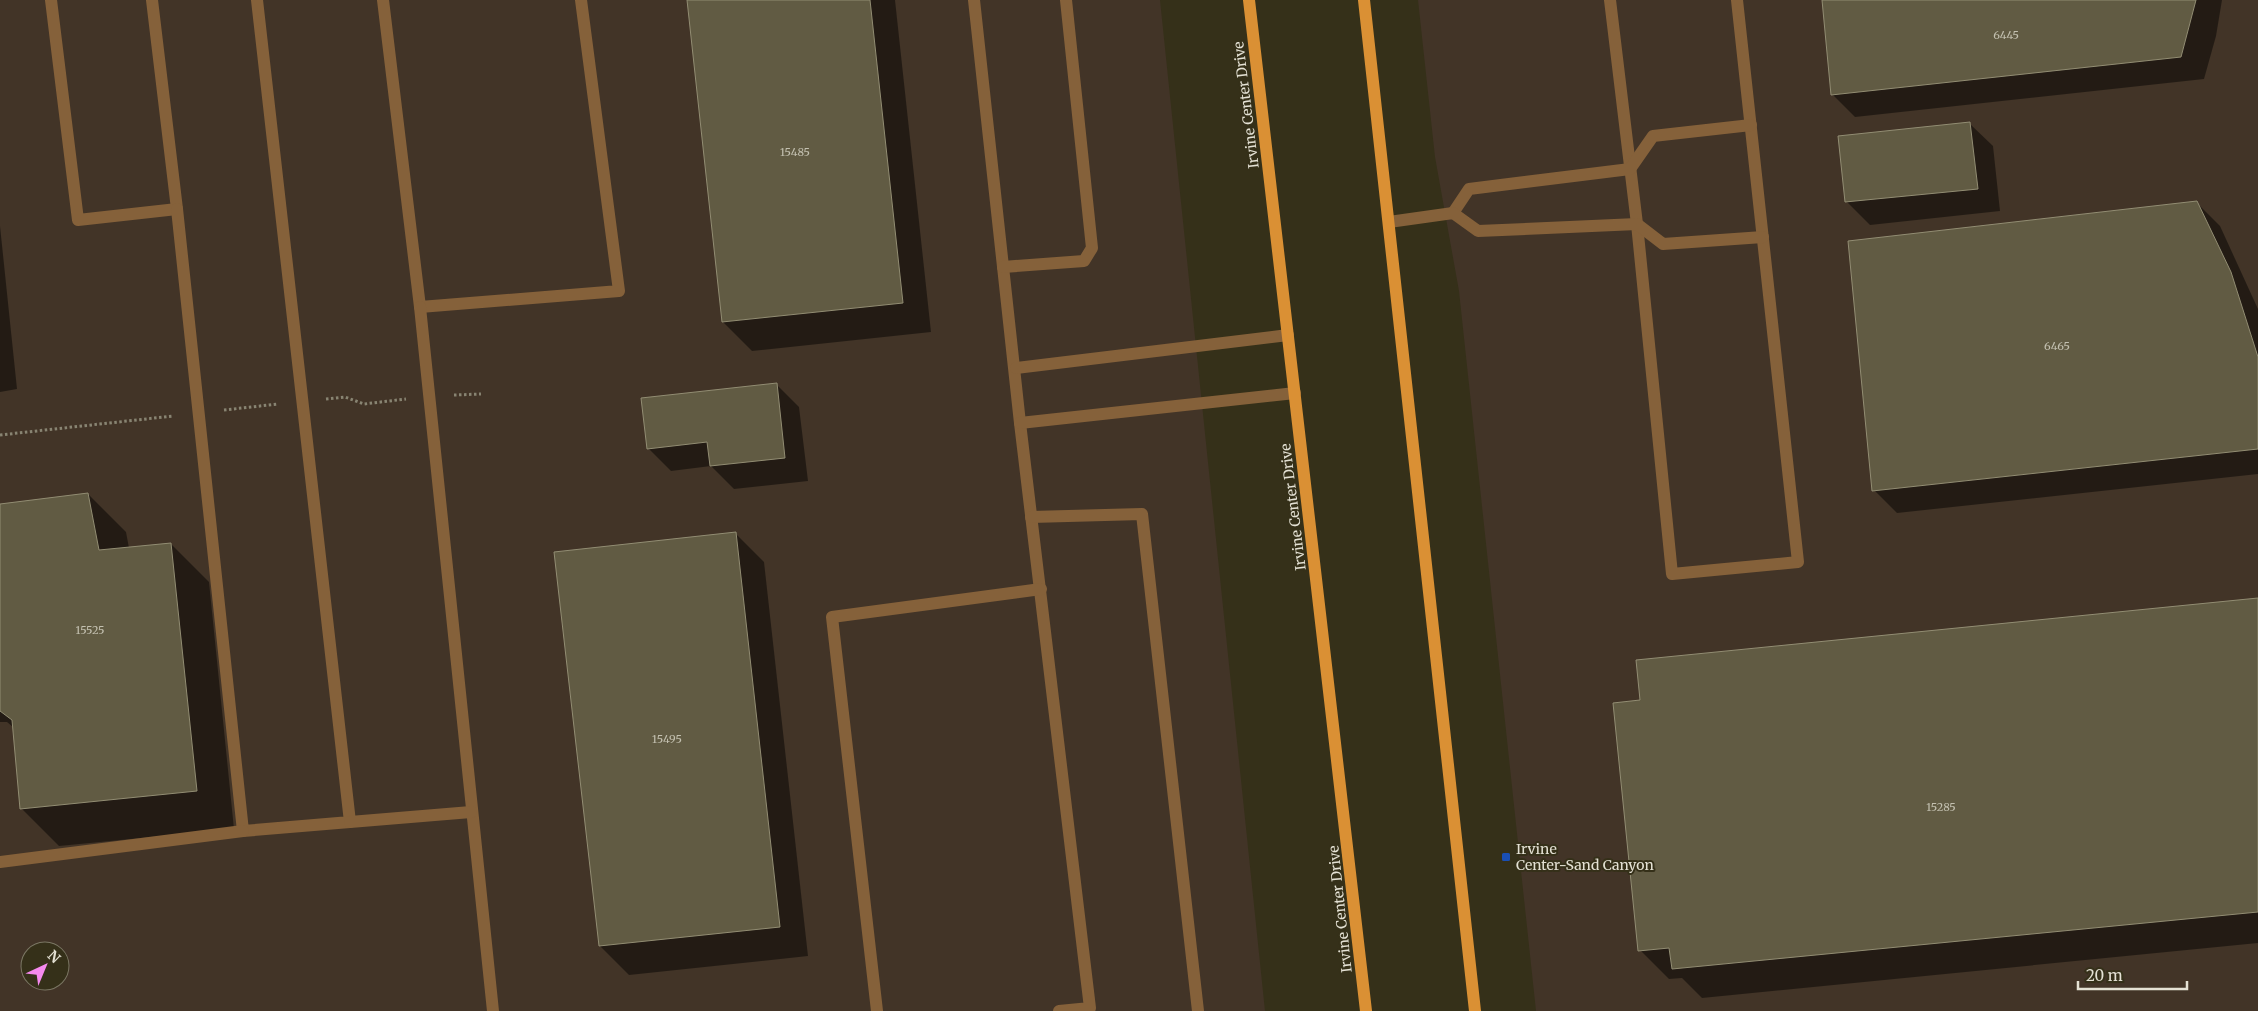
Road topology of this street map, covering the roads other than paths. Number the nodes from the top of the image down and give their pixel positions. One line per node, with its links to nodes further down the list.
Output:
1 (52, 0): 14 (lane)
2 (152, 0): 14 (lane)
3 (257, 0): 28 (lane)
4 (382, 0): 20 (lane)
5 (581, 0): 20 (lane)
6 (974, 0): 19 (lane)
7 (1066, 0): 19 (lane)
8 (1249, 0): 21 (main road, Irvine Center Drive)
9 (1364, 0): 16 (main road)
10 (1610, 0): 13 (lane)
11 (1737, 0): 12 (lane)
12 (1751, 125): 13 (lane); 18 (lane)
13 (1630, 169): 15 (lane); 17 (lane)
14 (177, 209): 29 (lane)
15 (1453, 212): 16 (lane); 17 (lane)
16 (1389, 222): 37 (main road)
17 (1637, 224): 18 (lane); 18 (lane)
18 (1763, 237)
19 (1003, 267): 22 (lane)
20 (420, 307): 27 (lane)
21 (1288, 335): 22 (lane); 23 (main road, Irvine Center Drive)
22 (1016, 368): 24 (lane)
23 (1295, 394): 24 (lane); 36 (main road, Irvine Center Drive)
24 (1020, 423): 25 (lane)
25 (1031, 517): 26 (lane); 35 (lane)
26 (1041, 589): 31 (lane); 33 (lane)
27 (471, 812): 28 (lane); 32 (lane)
28 (350, 822): 29 (lane)
29 (243, 831): 30 (lane)
30 (0, 862)
31 (1090, 1009): 34 (lane)
32 (493, 1011)
33 (877, 1011)
34 (1059, 1011)
35 (1198, 1011)
36 (1366, 1011)
37 (1475, 1011)

